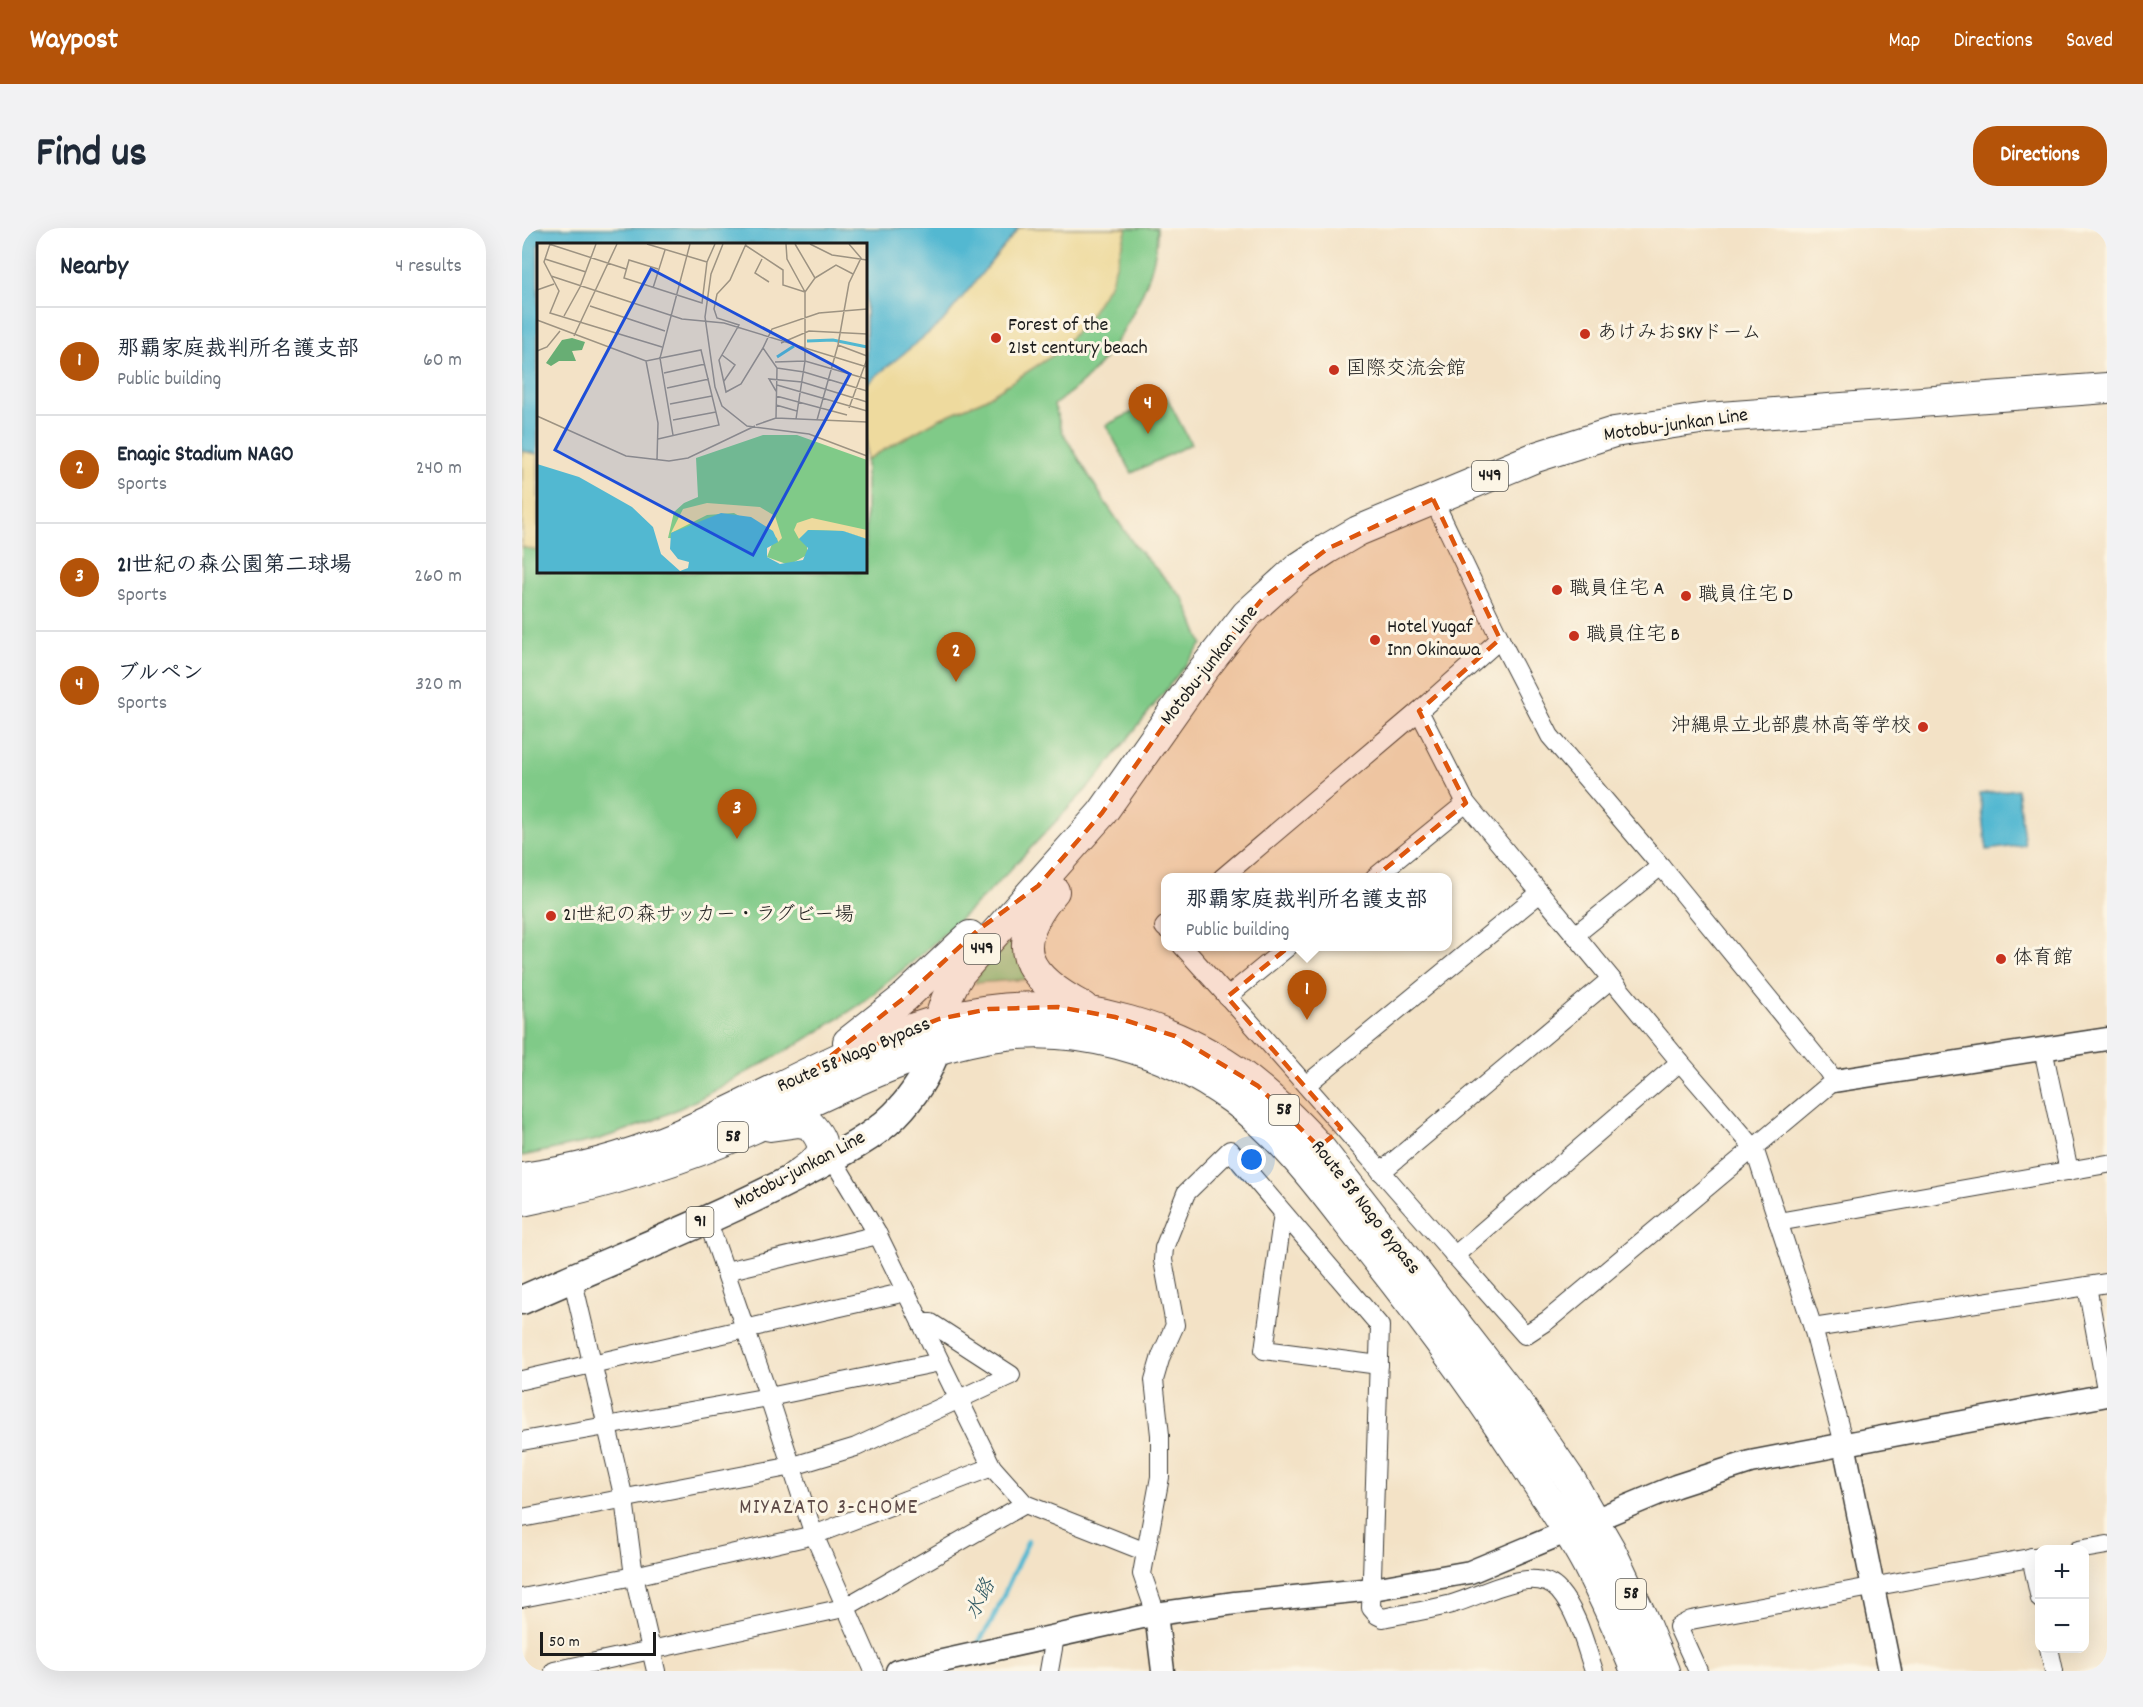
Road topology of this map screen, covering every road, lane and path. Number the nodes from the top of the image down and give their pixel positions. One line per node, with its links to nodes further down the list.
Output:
1 (2107, 388): 2 (highway, Motobu-junkan Line / 449)
2 (1433, 499): 3 (street); 6 (highway, Motobu-junkan Line / 449)
3 (1500, 639): 4 (street); 7 (street)
4 (1419, 711): 5 (street); 8 (street)
5 (1466, 803): 9 (street); 11 (street)
6 (1102, 813): 10 (highway, Motobu-junkan Line / 449); 17 (highway)
7 (1661, 866): 12 (street); 24 (street)
8 (1228, 873)
9 (1380, 873)
10 (1038, 886): 18 (highway, Motobu-junkan Line / 449); 23 (highway)
11 (1540, 892): 12 (street); 25 (street)
12 (1575, 935): 15 (street)
13 (1186, 951): 16 (street)
14 (1283, 951): 16 (street)
15 (1611, 979): 22 (street); 33 (street)
16 (1227, 997): 25 (street)
17 (1090, 1011): 18 (highway, Route 58 Nago Bypass / 58); 28 (highway, Route 58 Nago Bypass / 58)
18 (939, 1019): 21 (highway, Motobu-junkan Line / 449); 23 (highway, Route 58 Nago Bypass / 58)
19 (2107, 1039): 20 (street)
20 (2043, 1049): 24 (street); 32 (street)
21 (936, 1050): 27 (highway, Route 58 Nago Bypass / 58); 30 (main road, Motobu-junkan Line / 91); 66 (highway, Route 58 Nago Bypass / 58)
22 (1680, 1062): 29 (street); 41 (street)
23 (813, 1071): 34 (highway, Route 58 Nago Bypass / 58)
24 (1834, 1081): 29 (street)
25 (1306, 1084): 26 (street)
26 (1341, 1128): 28 (street); 33 (street)
27 (750, 1130): 35 (highway); 36 (highway, Route 58 Nago Bypass / 58)
28 (1319, 1147): 66 (highway, Route 58 Nago Bypass / 58)
29 (1754, 1148): 39 (street); 41 (street)
30 (832, 1158): 35 (main road, Motobu-junkan Line / 91); 40 (street)
31 (2107, 1164): 32 (street)
32 (2069, 1171): 39 (street)
33 (1381, 1172): 41 (street)
34 (522, 1178)
35 (793, 1178): 38 (main road, Motobu-junkan Line / 91)
36 (522, 1200)
37 (1283, 1213): 53 (street); 53 (street); 70 (street)
38 (707, 1219): 42 (street); 43 (main road, Motobu-junkan Line / 91)
39 (1778, 1222): 49 (street)
40 (878, 1235): 42 (street); 46 (street)
41 (1454, 1256)
42 (726, 1271): 50 (street)
43 (572, 1277): 47 (main road, Motobu-junkan Line / 91); 52 (street)
44 (2107, 1282): 45 (street)
45 (2087, 1286): 49 (street); 55 (street)
46 (906, 1292): 48 (street); 50 (street)
47 (522, 1300)
48 (921, 1323): 51 (street); 57 (street)
49 (1813, 1328): 60 (street)
50 (746, 1330): 52 (street); 56 (street)
51 (940, 1362): 56 (street); 57 (street)
52 (592, 1364): 54 (street); 58 (street)
53 (1379, 1365): 74 (street)
54 (522, 1380)
55 (2107, 1395): 60 (street)
56 (769, 1397): 58 (street); 61 (street)
57 (958, 1400): 61 (street); 62 (street)
58 (607, 1426): 59 (street); 63 (street)
59 (522, 1441)
60 (1844, 1444): 66 (street); 73 (street)
61 (792, 1466): 63 (street); 67 (street)
62 (992, 1467): 64 (street); 67 (street)
63 (624, 1499): 65 (street); 72 (street)
64 (1025, 1504): 70 (street); 76 (street)
65 (522, 1518)
66 (1581, 1525): 74 (street); 88 (highway, Route 58 Nago Bypass / 58); 89 (highway, Route 58 Nago Bypass / 58)
67 (814, 1535): 72 (street); 76 (street)
68 (2107, 1545): 69 (street)
69 (2089, 1548)
70 (1146, 1552): 77 (street)
71 (2035, 1557): 73 (street)
72 (634, 1576): 75 (street); 79 (street)
73 (1874, 1588): 90 (street); 91 (street)
74 (1373, 1589): 77 (street); 87 (street)
75 (522, 1598)
76 (844, 1608): 79 (street); 83 (street)
77 (1156, 1614): 78 (street); 86 (street)
78 (1055, 1638): 84 (street); 85 (street)
79 (651, 1650): 81 (street); 82 (street)
80 (2050, 1653): 92 (street)
81 (554, 1671)
82 (656, 1671)
83 (874, 1671)
84 (897, 1671)
85 (1049, 1671)
86 (1163, 1671)
87 (1594, 1671)
88 (1636, 1671)
89 (1664, 1671)
90 (1698, 1671)
91 (1890, 1671)
92 (2054, 1671)

